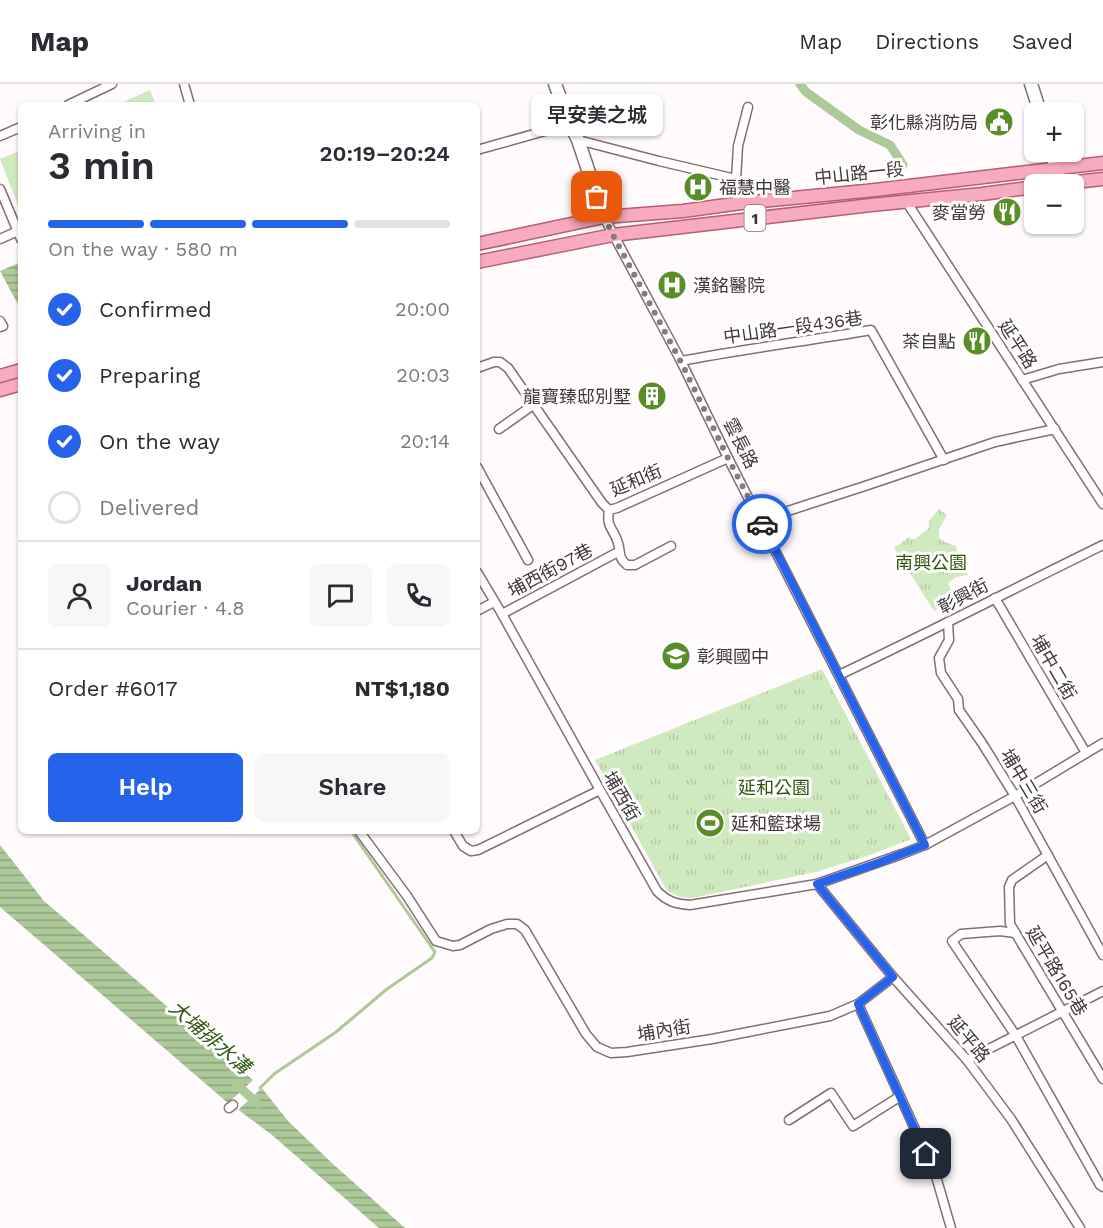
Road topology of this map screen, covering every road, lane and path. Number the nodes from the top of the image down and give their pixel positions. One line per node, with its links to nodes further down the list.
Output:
1 (112, 84): 5 (street)
2 (184, 84): 7 (street)
3 (555, 84): 10 (street, 雲長路)
4 (1031, 84): 8 (street)
5 (99, 87): 6 (street)
6 (73, 102)
7 (189, 102)
8 (1037, 102)
9 (748, 107): 19 (street)
10 (570, 124): 13 (street, 雲長路); 14 (street)
11 (18, 128): 12 (street)
12 (0, 136)
13 (578, 140): 19 (street); 26 (street, 雲長路)
14 (480, 149)
15 (1054, 162): 17 (street)
16 (1103, 163): 17 (main road, 中山路一段 / 1)
17 (1056, 169): 18 (street); 25 (main road, 中山路一段 / 1)
18 (1057, 174)
19 (736, 179): 25 (street)
20 (1103, 179): 21 (main road)
21 (1084, 181)
22 (0, 189): 27 (street)
23 (1024, 189): 24 (main road, 中山路一段 / 1)
24 (906, 201): 29 (main road, 中山路一段 / 1); 40 (street, 延平路)
25 (741, 203): 26 (main road, 中山路一段 / 1)
26 (604, 217): 29 (street, 雲長路); 31 (main road, 中山路一段 / 1)
27 (18, 233)
28 (18, 235): 30 (street)
29 (613, 235): 32 (main road, 中山路一段 / 1); 35 (street, 雲長路)
30 (0, 239)
31 (480, 243)
32 (480, 261)
33 (0, 321): 34 (street)
34 (0, 327)
35 (681, 362): 46 (street, 雲長路); 47 (street, 中山路一段436巷)
36 (1103, 362): 40 (street)
37 (480, 367): 43 (street, 延和街)
38 (18, 371): 39 (main road)
39 (0, 376)
40 (1022, 380): 45 (street, 延平路)
41 (18, 385): 42 (main road)
42 (0, 390)
43 (533, 405): 44 (street); 52 (street, 延和街)
44 (499, 429)
45 (1054, 429): 47 (street); 51 (street, 延平路)
46 (728, 458): 52 (street, 延和街); 53 (street, 雲長路)
47 (944, 460): 53 (street)
48 (480, 472): 49 (street)
49 (487, 485): 50 (street); 57 (street)
50 (480, 488)
51 (1103, 504)
52 (609, 510): 56 (street)
53 (760, 520): 64 (street, 雲長路)
54 (1103, 545): 59 (street, 彰興街)
55 (671, 546): 56 (street, 埔西街97巷)
56 (618, 552): 62 (street, 埔西街97巷)
57 (528, 560)
58 (480, 577): 60 (street, 埔西街)
59 (994, 598): 63 (street, 彰興街); 66 (street, 埔中二街)
60 (494, 602): 61 (street); 62 (street, 埔西街)
61 (480, 609)
62 (502, 614): 67 (street, 埔西街)
63 (948, 622): 64 (street, 彰興街); 68 (street, 埔中三街)
64 (838, 675): 71 (street, 雲長路)
65 (1103, 743): 66 (street, 埔西街)
66 (1086, 753): 68 (street, 埔西街)
67 (600, 790): 70 (street); 73 (street, 埔西街)
68 (1015, 796): 71 (street, 埔西街); 72 (street, 埔中三街)
69 (361, 834): 78 (street, 埔內街)
70 (456, 834)
71 (925, 845): 73 (street, 埔西街)
72 (1048, 855): 74 (street, 延平路165巷); 75 (street, 埔中三街)
73 (817, 884): 76 (street, 延平路)
74 (1015, 933): 79 (street, 延平路165巷); 80 (street)
75 (1103, 955)
76 (893, 977): 78 (street, 埔內街); 81 (street, 延平路)
77 (1103, 991): 79 (street)
78 (858, 1004): 83 (street)
79 (1062, 1012): 80 (street); 82 (street, 延平路165巷)
80 (1016, 1036): 81 (street); 85 (street)
81 (967, 1060): 87 (street, 延平路)
82 (1103, 1079)
83 (899, 1096): 84 (street); 86 (street)
84 (789, 1120)
85 (1103, 1187)
86 (951, 1228)
87 (1080, 1228)

